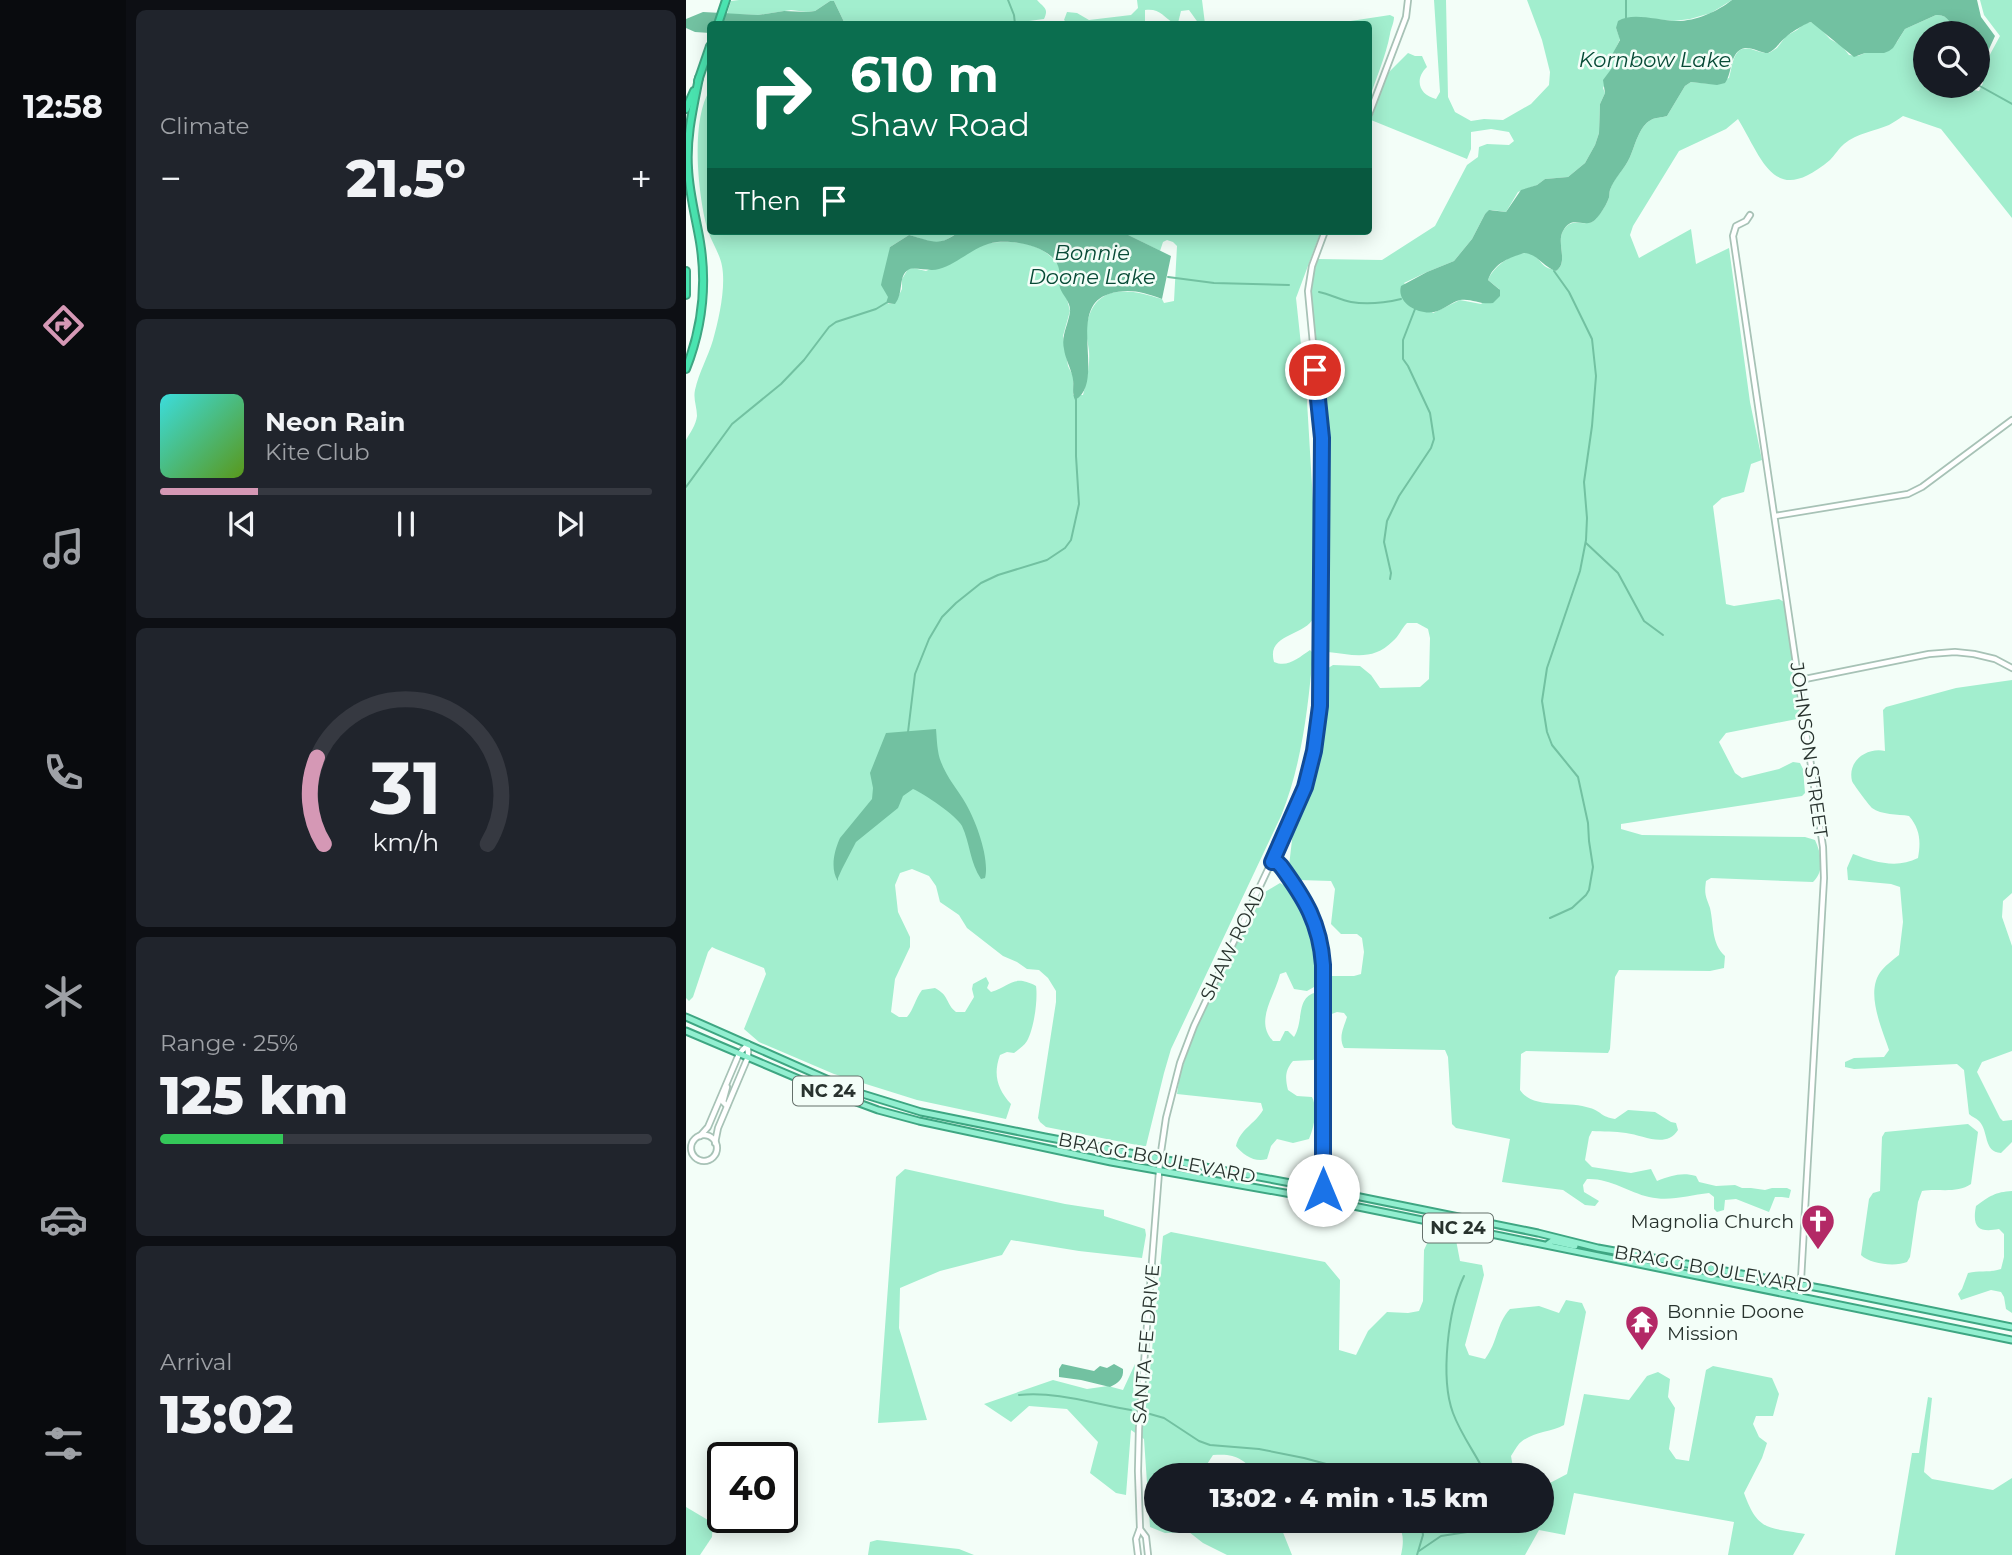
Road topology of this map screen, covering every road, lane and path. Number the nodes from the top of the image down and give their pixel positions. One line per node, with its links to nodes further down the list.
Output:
1 (726, 0): 3 (highway)
2 (1408, 0): 6 (street)
3 (719, 21)
4 (707, 56): 5 (highway)
5 (699, 78): 7 (highway); 12 (highway)
6 (1372, 106)
7 (686, 109)
8 (1749, 215): 14 (street, JOHNSON STREET)
9 (1324, 235): 17 (street, SHAW ROAD)
10 (686, 271): 11 (highway)
11 (686, 295)
12 (686, 369)
13 (2012, 420): 14 (street)
14 (1775, 516): 16 (street, JOHNSON STREET)
15 (2012, 668): 16 (street)
16 (1800, 680): 34 (street, JOHNSON STREET)
17 (1272, 862): 27 (street, SHAW ROAD); 29 (street)
18 (686, 1017): 20 (main road, BRAGG BOULEVARD / NC 24)
19 (686, 1031): 21 (main road, BRAGG BOULEVARD / NC 24)
20 (748, 1044): 21 (street); 22 (street); 27 (main road, BRAGG BOULEVARD / NC 24)
21 (739, 1054): 22 (main road, BRAGG BOULEVARD / NC 24); 23 (street)
22 (748, 1057): 24 (street); 28 (main road, BRAGG BOULEVARD / NC 24)
23 (728, 1079): 24 (street); 25 (street)
24 (727, 1106): 26 (street)
25 (700, 1136): 26 (street); 26 (street)
26 (715, 1143)
27 (1160, 1159): 28 (street, SANTA FE DRIVE); 29 (main road, BRAGG BOULEVARD / NC 24)
28 (1160, 1171): 31 (main road, BRAGG BOULEVARD / NC 24); 38 (street, SANTA FE DRIVE)
29 (1323, 1190): 30 (main road, BRAGG BOULEVARD / NC 24)
30 (1538, 1233): 31 (main road); 33 (main road, BRAGG BOULEVARD / NC 24)
31 (1499, 1236): 32 (main road, BRAGG BOULEVARD / NC 24)
32 (1547, 1245): 33 (main road); 35 (main road, BRAGG BOULEVARD / NC 24)
33 (1589, 1246): 34 (main road, BRAGG BOULEVARD / NC 24)
34 (1801, 1286): 35 (street, JOHNSON STREET); 36 (main road, BRAGG BOULEVARD / NC 24)
35 (1800, 1297): 37 (main road, BRAGG BOULEVARD / NC 24)
36 (2012, 1327)
37 (2012, 1340)
38 (1140, 1528): 39 (street, SANTA FE DRIVE); 40 (street, SANTA FE DRIVE)
39 (1138, 1555)
40 (1148, 1555)

